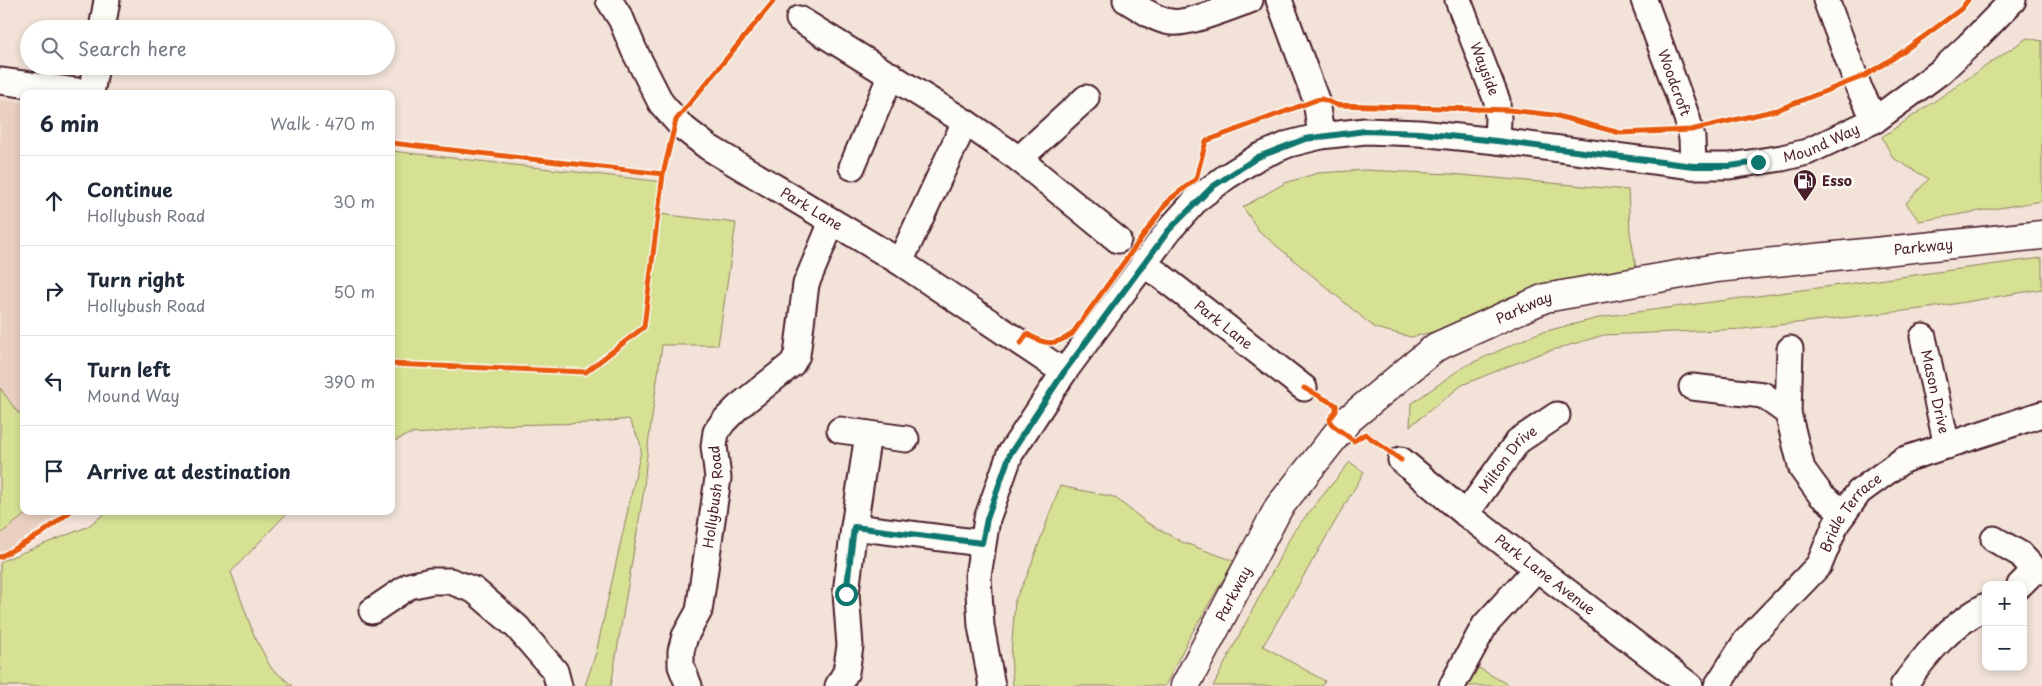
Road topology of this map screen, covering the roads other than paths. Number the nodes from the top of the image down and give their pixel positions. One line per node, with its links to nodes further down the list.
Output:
1 (107, 0): 11 (street)
2 (610, 0): 25 (street, Park Lane)
3 (1126, 0): 4 (street)
4 (1250, 0)
5 (1279, 0): 20 (street)
6 (1458, 0): 21 (street, Wayside)
7 (1644, 0): 23 (street, Woodcroft)
8 (1826, 0): 18 (street)
9 (2013, 0): 18 (street, Mound Way)
10 (800, 19): 13 (street)
11 (104, 20)
12 (94, 75): 16 (street)
13 (891, 75): 19 (street); 24 (street)
14 (0, 81): 15 (street)
15 (68, 90)
16 (92, 90)
17 (1086, 98): 22 (street)
18 (1875, 120): 23 (street, Mound Way)
19 (965, 122): 22 (street); 28 (street)
20 (1321, 136): 21 (street, Mound Way); 29 (street, Mound Way)
21 (1497, 141): 23 (street, Mound Way)
22 (1019, 159): 27 (street)
23 (1693, 166)
24 (852, 167)
25 (832, 222): 28 (street, Park Lane); 54 (street, Hollybush Road)
26 (2042, 235): 56 (main road, Parkway)
27 (1118, 240)
28 (900, 262): 32 (street, Park Lane)
29 (1143, 264): 32 (street, Mound Way); 34 (street, Park Lane)
30 (1923, 337): 41 (street, Mason Drive)
31 (1790, 349): 35 (street)
32 (1064, 372): 47 (street, Mound Way)
33 (1692, 387): 35 (street)
34 (1304, 388)
35 (1788, 413): 43 (street)
36 (1557, 414): 44 (street, Milton Drive)
37 (2042, 414): 41 (street, Bridle Terrace)
38 (840, 430): 39 (street)
39 (868, 434): 40 (street); 45 (street)
40 (906, 439)
41 (1947, 446): 43 (street, Bridle Terrace)
42 (1401, 460): 44 (street, Park Lane Avenue)
43 (1844, 513): 59 (street, Bridle Terrace)
44 (1466, 514): 48 (street, Park Lane Avenue)
45 (854, 527): 47 (street); 52 (street)
46 (1994, 539): 49 (street)
47 (982, 543): 55 (street, Mound Way)
48 (1537, 568): 57 (street); 58 (street, Park Lane Avenue)
49 (2032, 575)
50 (1982, 609): 60 (street)
51 (372, 611): 53 (street)
52 (846, 684)
53 (559, 686)
54 (689, 686)
55 (992, 686)
56 (1185, 686)
57 (1452, 686)
58 (1690, 686)
59 (1717, 686)
60 (1903, 686)

